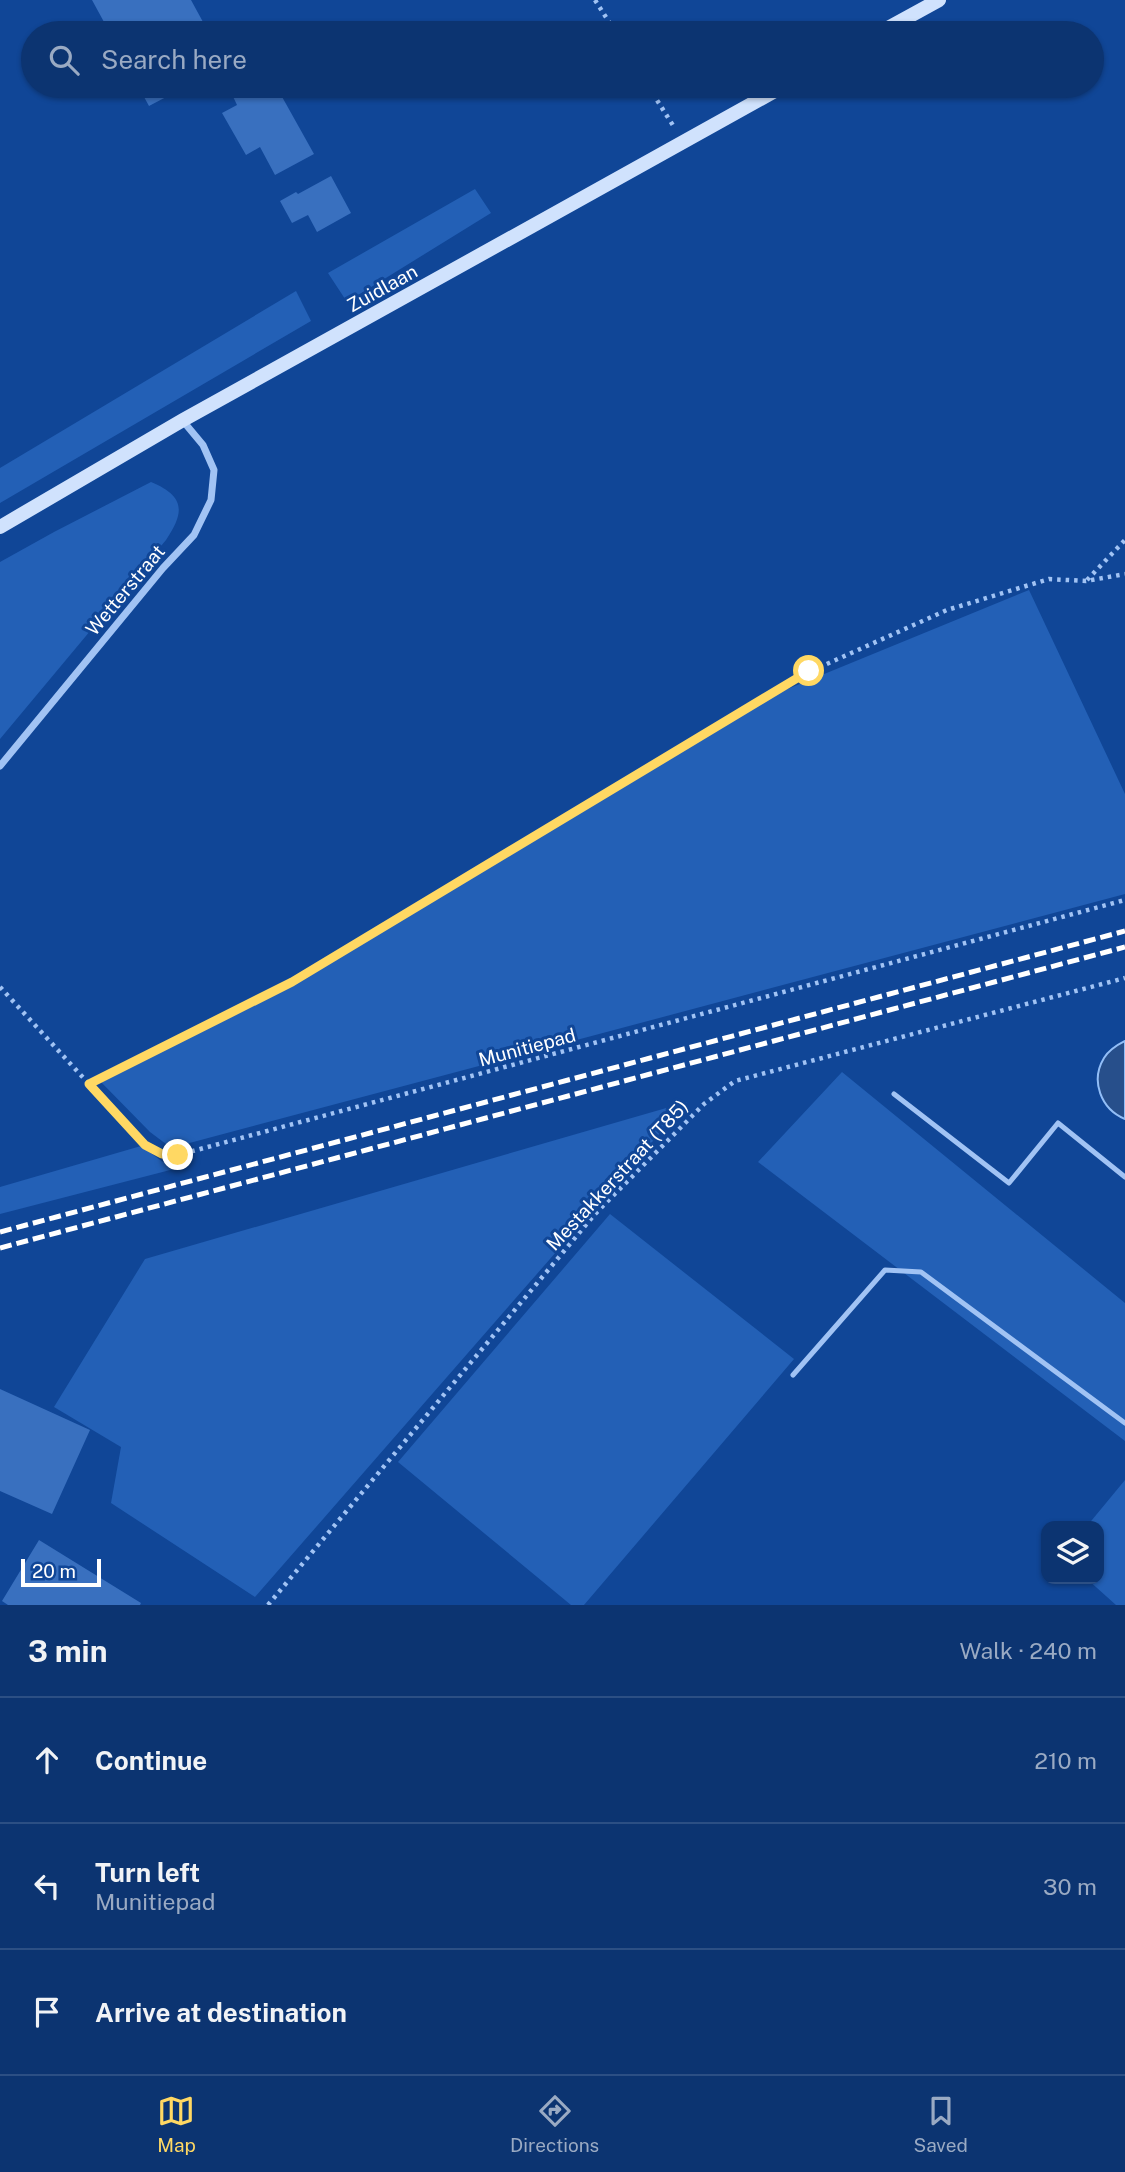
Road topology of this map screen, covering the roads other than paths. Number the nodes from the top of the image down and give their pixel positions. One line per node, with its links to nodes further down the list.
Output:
1 (939, 0): 2 (main road)
2 (901, 21)
3 (762, 98): 4 (main road, Zuidlaan)
4 (183, 421): 5 (main road, Zuidlaan); 6 (street, Wetterstraat)
5 (0, 527)
6 (0, 766)
7 (894, 1094): 8 (lane)
8 (1125, 1177)
9 (793, 1376): 10 (lane)
10 (1125, 1423)

